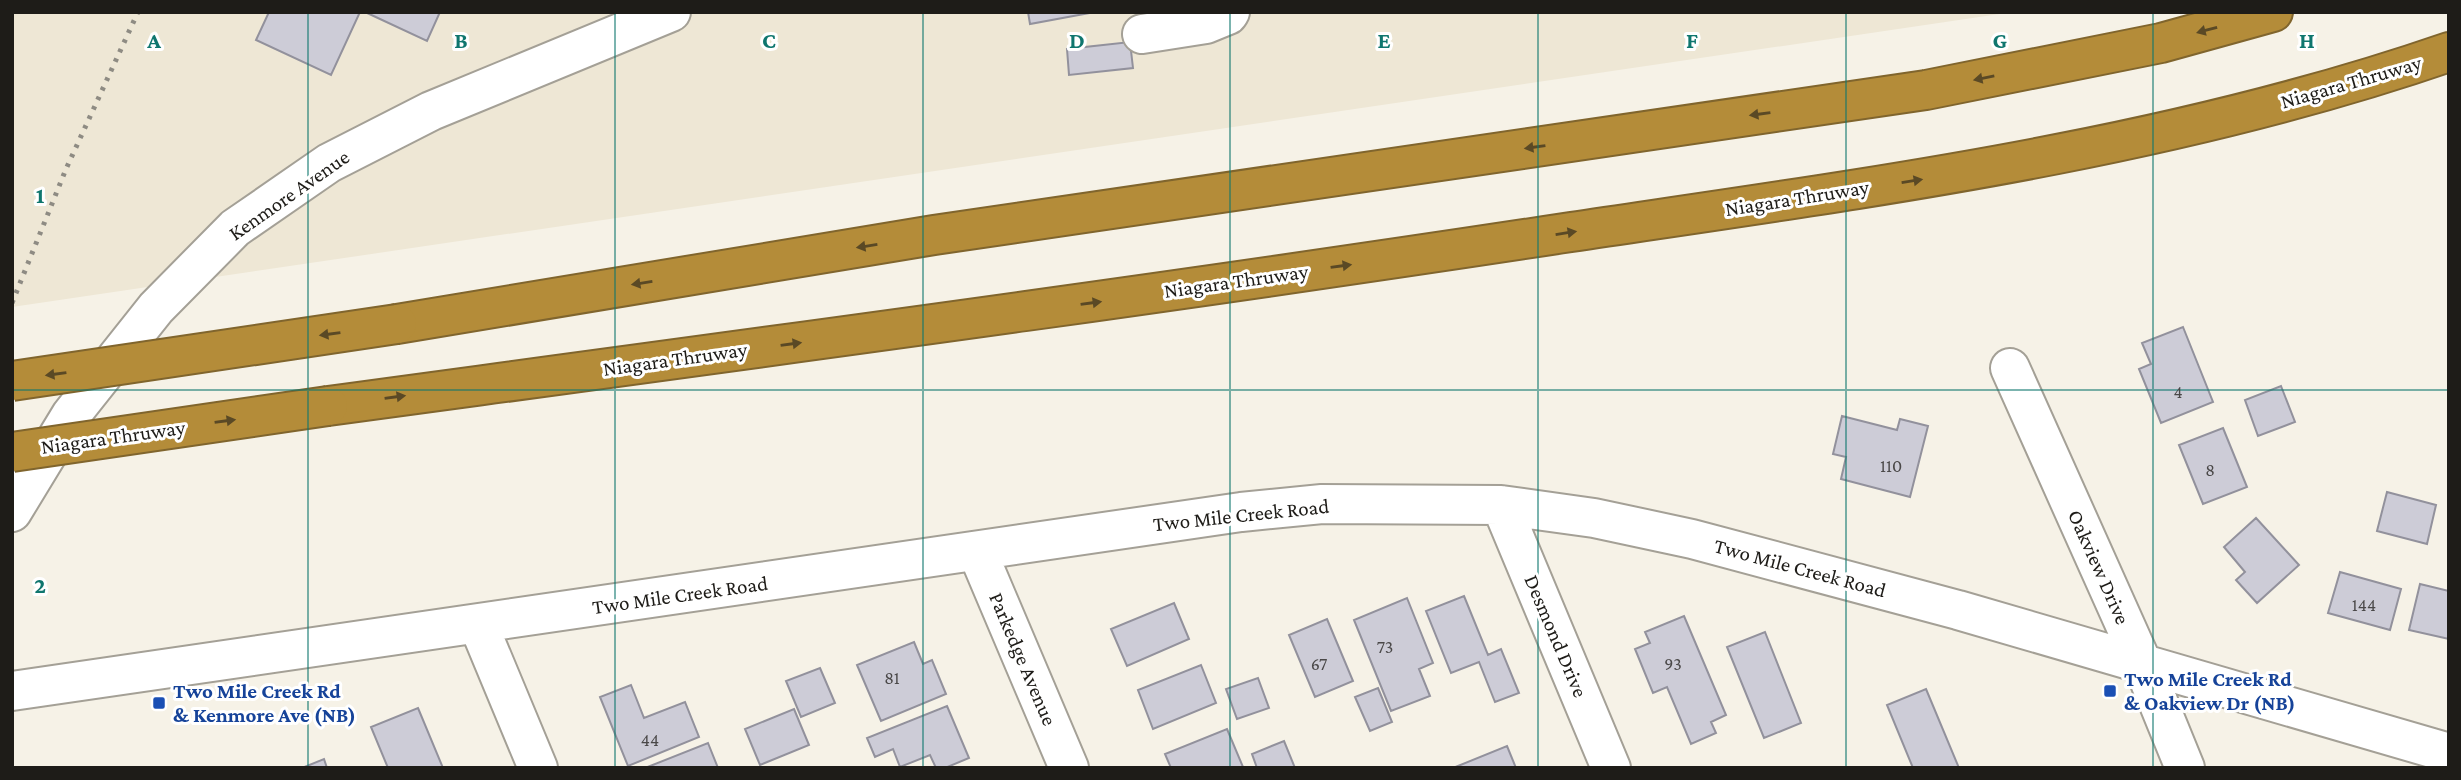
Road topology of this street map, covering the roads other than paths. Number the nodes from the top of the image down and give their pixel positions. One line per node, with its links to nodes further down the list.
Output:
1 (671, 12): 10 (street, Kenmore Avenue)
2 (1230, 12): 4 (street)
3 (2273, 12): 7 (highway, one-way to 7, bridge)
4 (1142, 34)
5 (2449, 52): 8 (highway, Niagara Thruway, one-way to 5, bridge)
6 (2010, 368): 13 (street, Oakview Drive)
7 (12, 381)
8 (12, 452)
9 (1501, 505): 11 (street, Two Mile Creek Road); 13 (street, Two Mile Creek Road); 18 (street, Desmond Drive)
10 (12, 512)
11 (977, 551): 12 (street, Two Mile Creek Road); 17 (street, Parkedge Avenue)
12 (478, 624): 14 (street, Two Mile Creek Road); 16 (street)
13 (2143, 665): 15 (street, Two Mile Creek Road); 19 (street, Oakview Drive)
14 (12, 691)
15 (2449, 753)
16 (538, 768)
17 (1069, 768)
18 (1611, 768)
19 (2185, 768)

